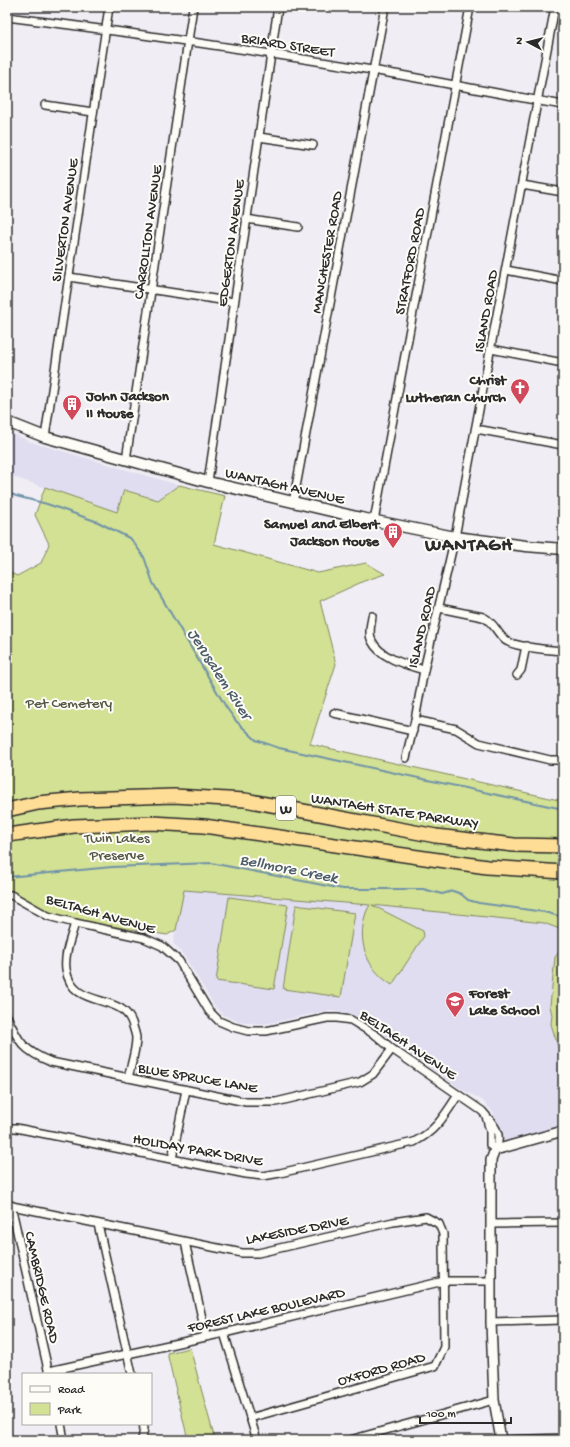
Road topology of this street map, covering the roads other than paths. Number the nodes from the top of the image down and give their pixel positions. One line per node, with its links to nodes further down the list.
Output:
1 (109, 7): 8 (street, SILVERTON AVENUE)
2 (193, 7): 9 (street, CARROLLTON AVENUE)
3 (278, 7): 10 (street, EDGERTON AVENUE)
4 (385, 7): 11 (street, MANCHESTER ROAD)
5 (470, 7): 12 (street, STRATFORD ROAD)
6 (555, 7): 13 (street, ISLAND ROAD)
7 (7, 17): 8 (street, BRIARD STREET)
8 (105, 29): 9 (street, BRIARD STREET); 16 (street, SILVERTON AVENUE)
9 (188, 42): 10 (street, BRIARD STREET); 26 (street, CARROLLTON AVENUE)
10 (271, 54): 11 (street, BRIARD STREET); 17 (street, EDGERTON AVENUE)
11 (373, 70): 12 (street, BRIARD STREET); 36 (street, MANCHESTER ROAD)
12 (455, 86): 13 (street, BRIARD STREET); 37 (street, STRATFORD ROAD)
13 (537, 101): 15 (street, BRIARD STREET); 19 (street, ISLAND ROAD)
14 (45, 105): 16 (street)
15 (563, 106)
16 (93, 112): 24 (street, SILVERTON AVENUE)
17 (259, 137): 18 (street); 21 (street, EDGERTON AVENUE)
18 (313, 145)
19 (522, 185): 20 (street); 23 (street, ISLAND ROAD)
20 (563, 192)
21 (246, 219): 22 (street); 27 (street, EDGERTON AVENUE)
22 (298, 227)
23 (506, 270): 25 (street); 28 (street, ISLAND ROAD)
24 (69, 277): 26 (street); 32 (street, SILVERTON AVENUE)
25 (563, 281)
26 (151, 290): 27 (street); 34 (street, CARROLLTON AVENUE)
27 (234, 302): 35 (street, EDGERTON AVENUE)
28 (491, 350): 29 (street); 31 (street, ISLAND ROAD)
29 (563, 363)
30 (7, 422): 32 (main road, WANTAGH AVENUE)
31 (476, 429): 33 (street); 38 (street, ISLAND ROAD)
32 (45, 437): 34 (main road, WANTAGH AVENUE)
33 (563, 445)
34 (126, 460): 35 (main road, WANTAGH AVENUE)
35 (208, 482): 36 (main road, WANTAGH AVENUE)
36 (293, 503): 37 (main road, WANTAGH AVENUE)
37 (374, 521): 38 (main road, WANTAGH AVENUE)
38 (455, 537): 39 (main road, WANTAGH AVENUE); 40 (street, ISLAND ROAD)
39 (563, 549)
40 (439, 608): 42 (street); 44 (street, ISLAND ROAD)
41 (372, 616): 44 (street)
42 (526, 646): 43 (street); 45 (street)
43 (563, 651)
44 (424, 670): 47 (street, ISLAND ROAD)
45 (518, 675)
46 (334, 713): 48 (street)
47 (415, 720): 48 (street, ISLAND ROAD); 50 (street)
48 (413, 731): 49 (street, ISLAND ROAD)
49 (406, 758)
50 (563, 760)
51 (7, 810): 53 (highway, WANTAGH STATE PARKWAY / W)
52 (7, 835): 54 (highway, W)
53 (563, 846)
54 (563, 872)
55 (7, 895): 56 (street, BELTAGH AVENUE)
56 (74, 924): 58 (street, BELTAGH AVENUE); 59 (street)
57 (7, 1016): 59 (street, BLUE SPRUCE LANE)
58 (392, 1049): 60 (street, BLUE SPRUCE LANE); 61 (street, BELTAGH AVENUE)
59 (128, 1078): 60 (street, BLUE SPRUCE LANE)
60 (186, 1090): 65 (street)
61 (458, 1095): 64 (street, BELTAGH AVENUE); 65 (street, HOLIDAY PARK DRIVE)
62 (7, 1128): 65 (street, HOLIDAY PARK DRIVE)
63 (563, 1131): 64 (street)
64 (495, 1150): 69 (street)
65 (172, 1158)
66 (9, 1205): 68 (street, LAKESIDE DRIVE); 78 (street, CAMBRIDGE ROAD)
67 (563, 1222): 69 (street)
68 (98, 1224): 70 (street, LAKESIDE DRIVE); 77 (street)
69 (491, 1224): 72 (street)
70 (185, 1242): 71 (street, LAKESIDE DRIVE); 76 (street)
71 (444, 1281): 72 (street, FOREST LAKE BOULEVARD); 75 (street, FOREST LAKE BOULEVARD); 81 (street, OXFORD ROAD)
72 (490, 1281): 74 (street)
73 (563, 1320): 74 (street)
74 (491, 1322): 80 (street)
75 (224, 1333): 76 (street, FOREST LAKE BOULEVARD); 81 (street)
76 (206, 1336): 77 (street, FOREST LAKE BOULEVARD)
77 (127, 1353): 78 (street, FOREST LAKE BOULEVARD); 79 (street)
78 (49, 1373)
79 (132, 1373)
80 (494, 1400): 88 (street); 89 (street)
81 (250, 1418): 87 (street)
82 (61, 1425): 86 (street)
83 (143, 1425): 84 (street)
84 (143, 1437)
85 (563, 1438): 89 (street)
86 (64, 1440)
87 (257, 1440)
88 (351, 1440)
89 (501, 1440)

